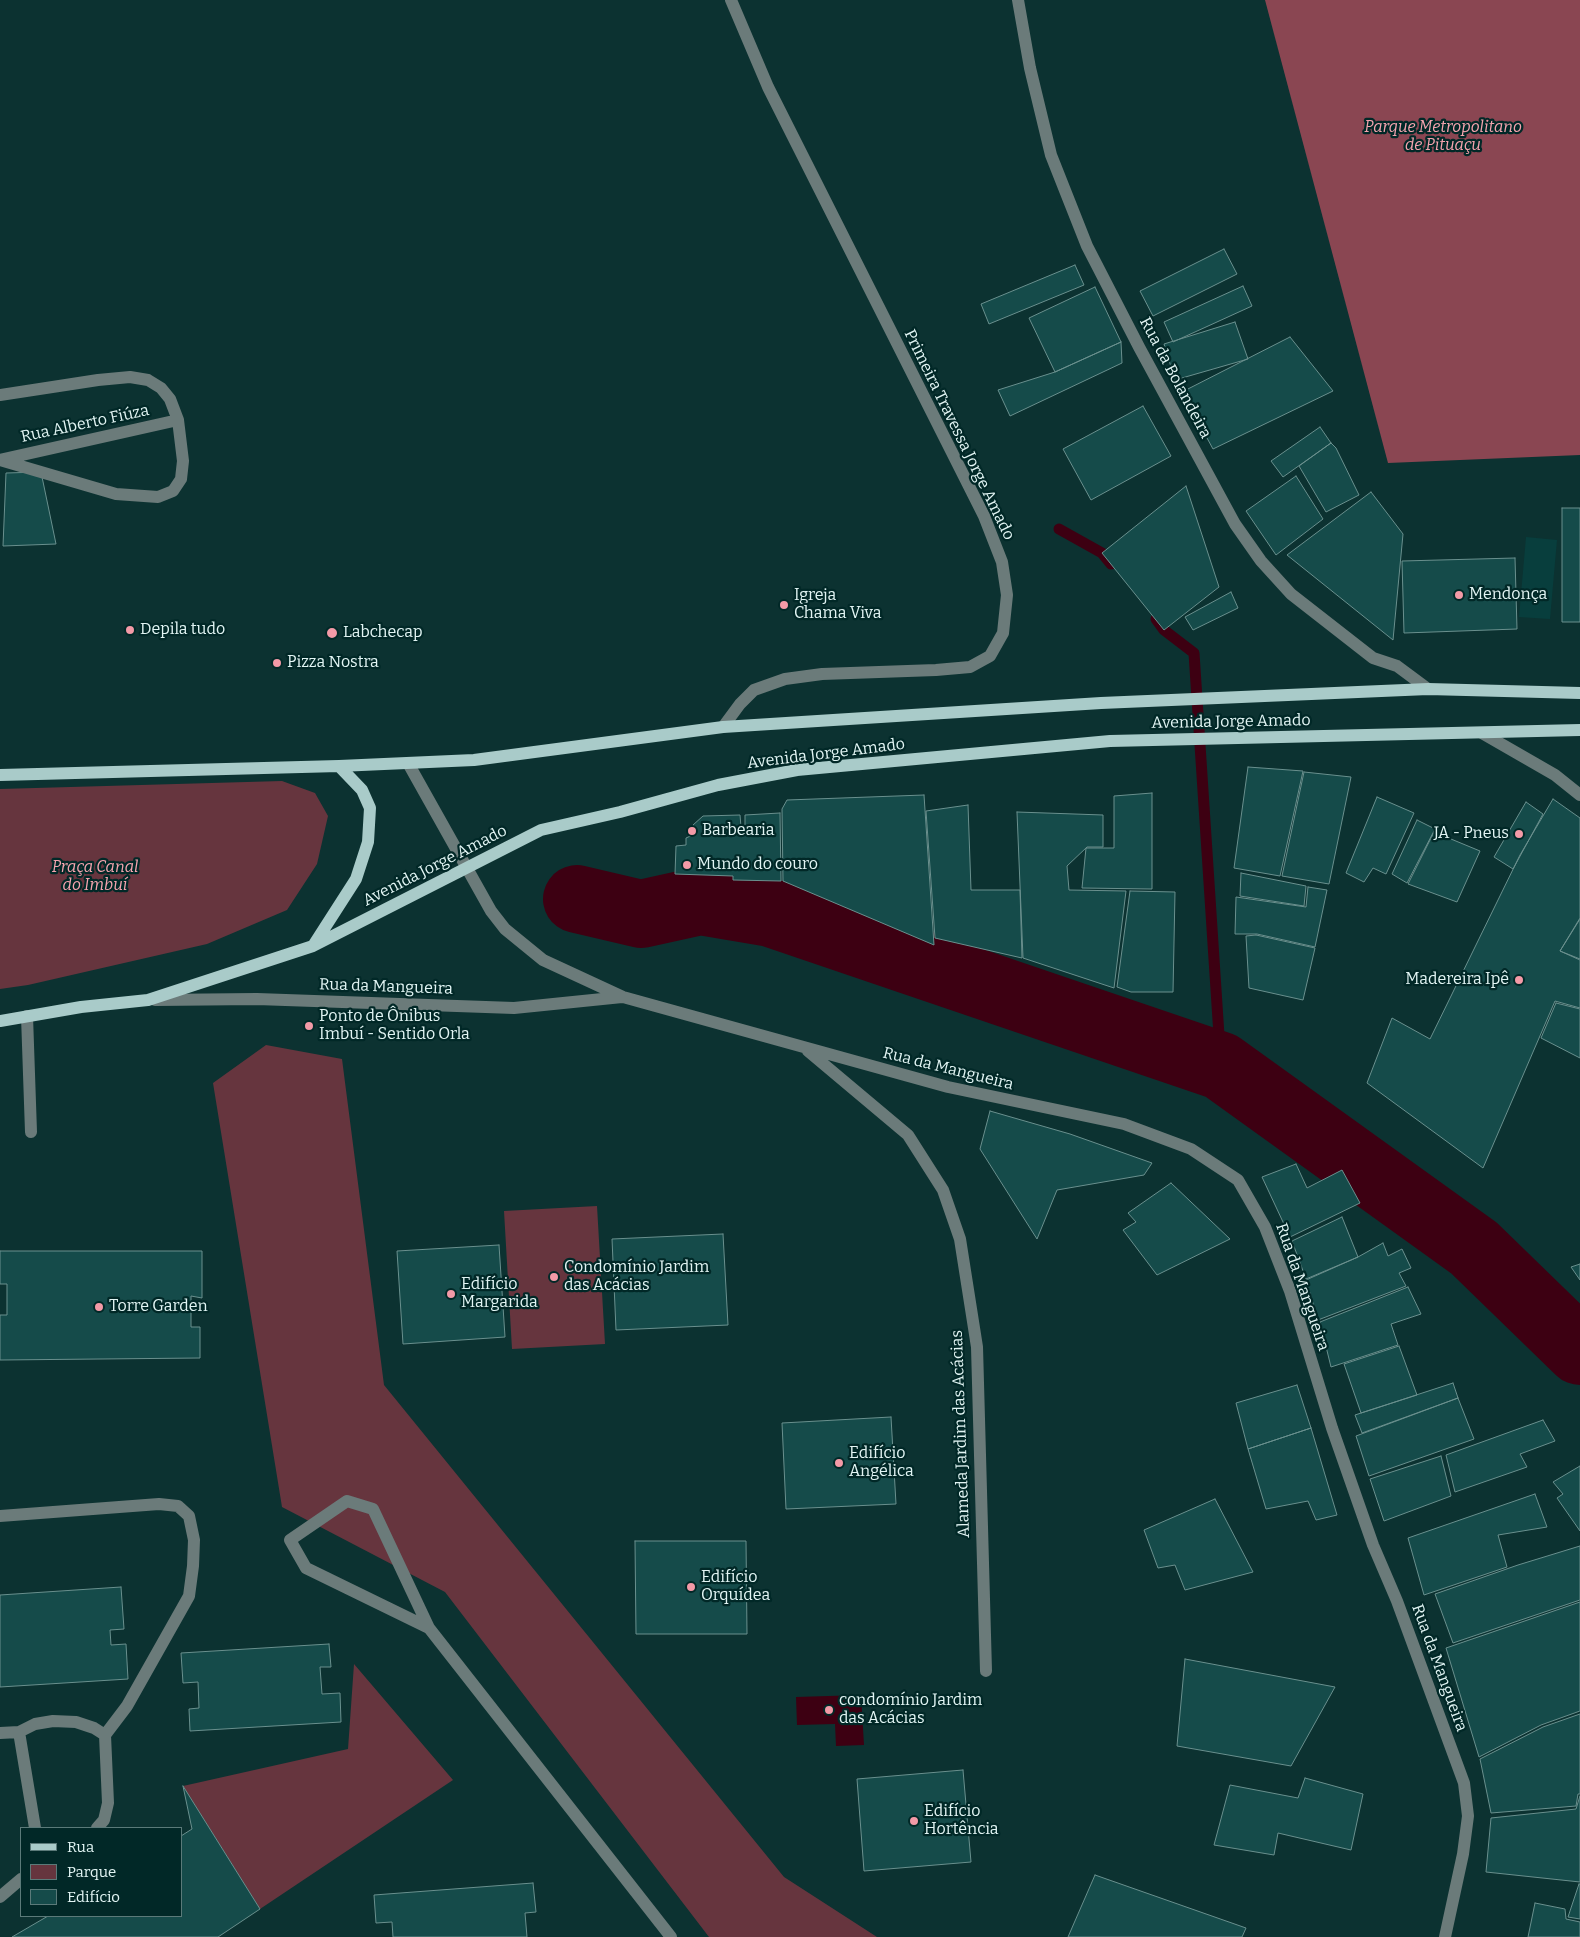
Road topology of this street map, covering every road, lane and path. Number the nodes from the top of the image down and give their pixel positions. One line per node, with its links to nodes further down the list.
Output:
1 (732, 0): 8 (street, Primeira Travessa Jorge Amado)
2 (1018, 0): 6 (street, Rua da Bolandeira)
3 (0, 396): 4 (street, Rua Alberto Fiúza)
4 (178, 420): 5 (street, Rua Alberto Fiúza); 5 (street, Rua Alberto Fiúza)
5 (0, 460)
6 (1428, 689): 7 (main road, Avenida Jorge Amado); 8 (main road, Avenida Jorge Amado)
7 (1580, 693)
8 (723, 727): 11 (main road, Avenida Jorge Amado)
9 (1580, 730): 10 (main road, Avenida Jorge Amado)
10 (1482, 733): 14 (street); 15 (main road, Avenida Jorge Amado)
11 (408, 763): 12 (main road, Avenida Jorge Amado); 15 (street, Rua da Mangueira)
12 (339, 766): 13 (main road, Avenida Jorge Amado); 16 (main road)
13 (0, 775)
14 (1580, 795)
15 (467, 868): 16 (main road, Avenida Jorge Amado); 17 (street, Rua da Mangueira)
16 (313, 946): 18 (main road, Avenida Jorge Amado)
17 (623, 997): 18 (street, Rua da Mangueira); 21 (street, Rua da Mangueira)
18 (148, 1000): 19 (main road, Avenida Jorge Amado)
19 (27, 1016): 20 (main road, Avenida Jorge Amado); 22 (street)
20 (0, 1021)
21 (805, 1048): 25 (street, Alameda Jardim das Acácias); 34 (street, Rua da Mangueira)
22 (31, 1132)
23 (0, 1516): 28 (street)
24 (429, 1628): 24 (street); 33 (street)
25 (986, 1671)
26 (19, 1732): 27 (street); 28 (street); 29 (street)
27 (0, 1733)
28 (104, 1735): 30 (street)
29 (35, 1827)
30 (98, 1827)
31 (20, 1880): 32 (street)
32 (0, 1897)
33 (671, 1937)
34 (1445, 1937)

